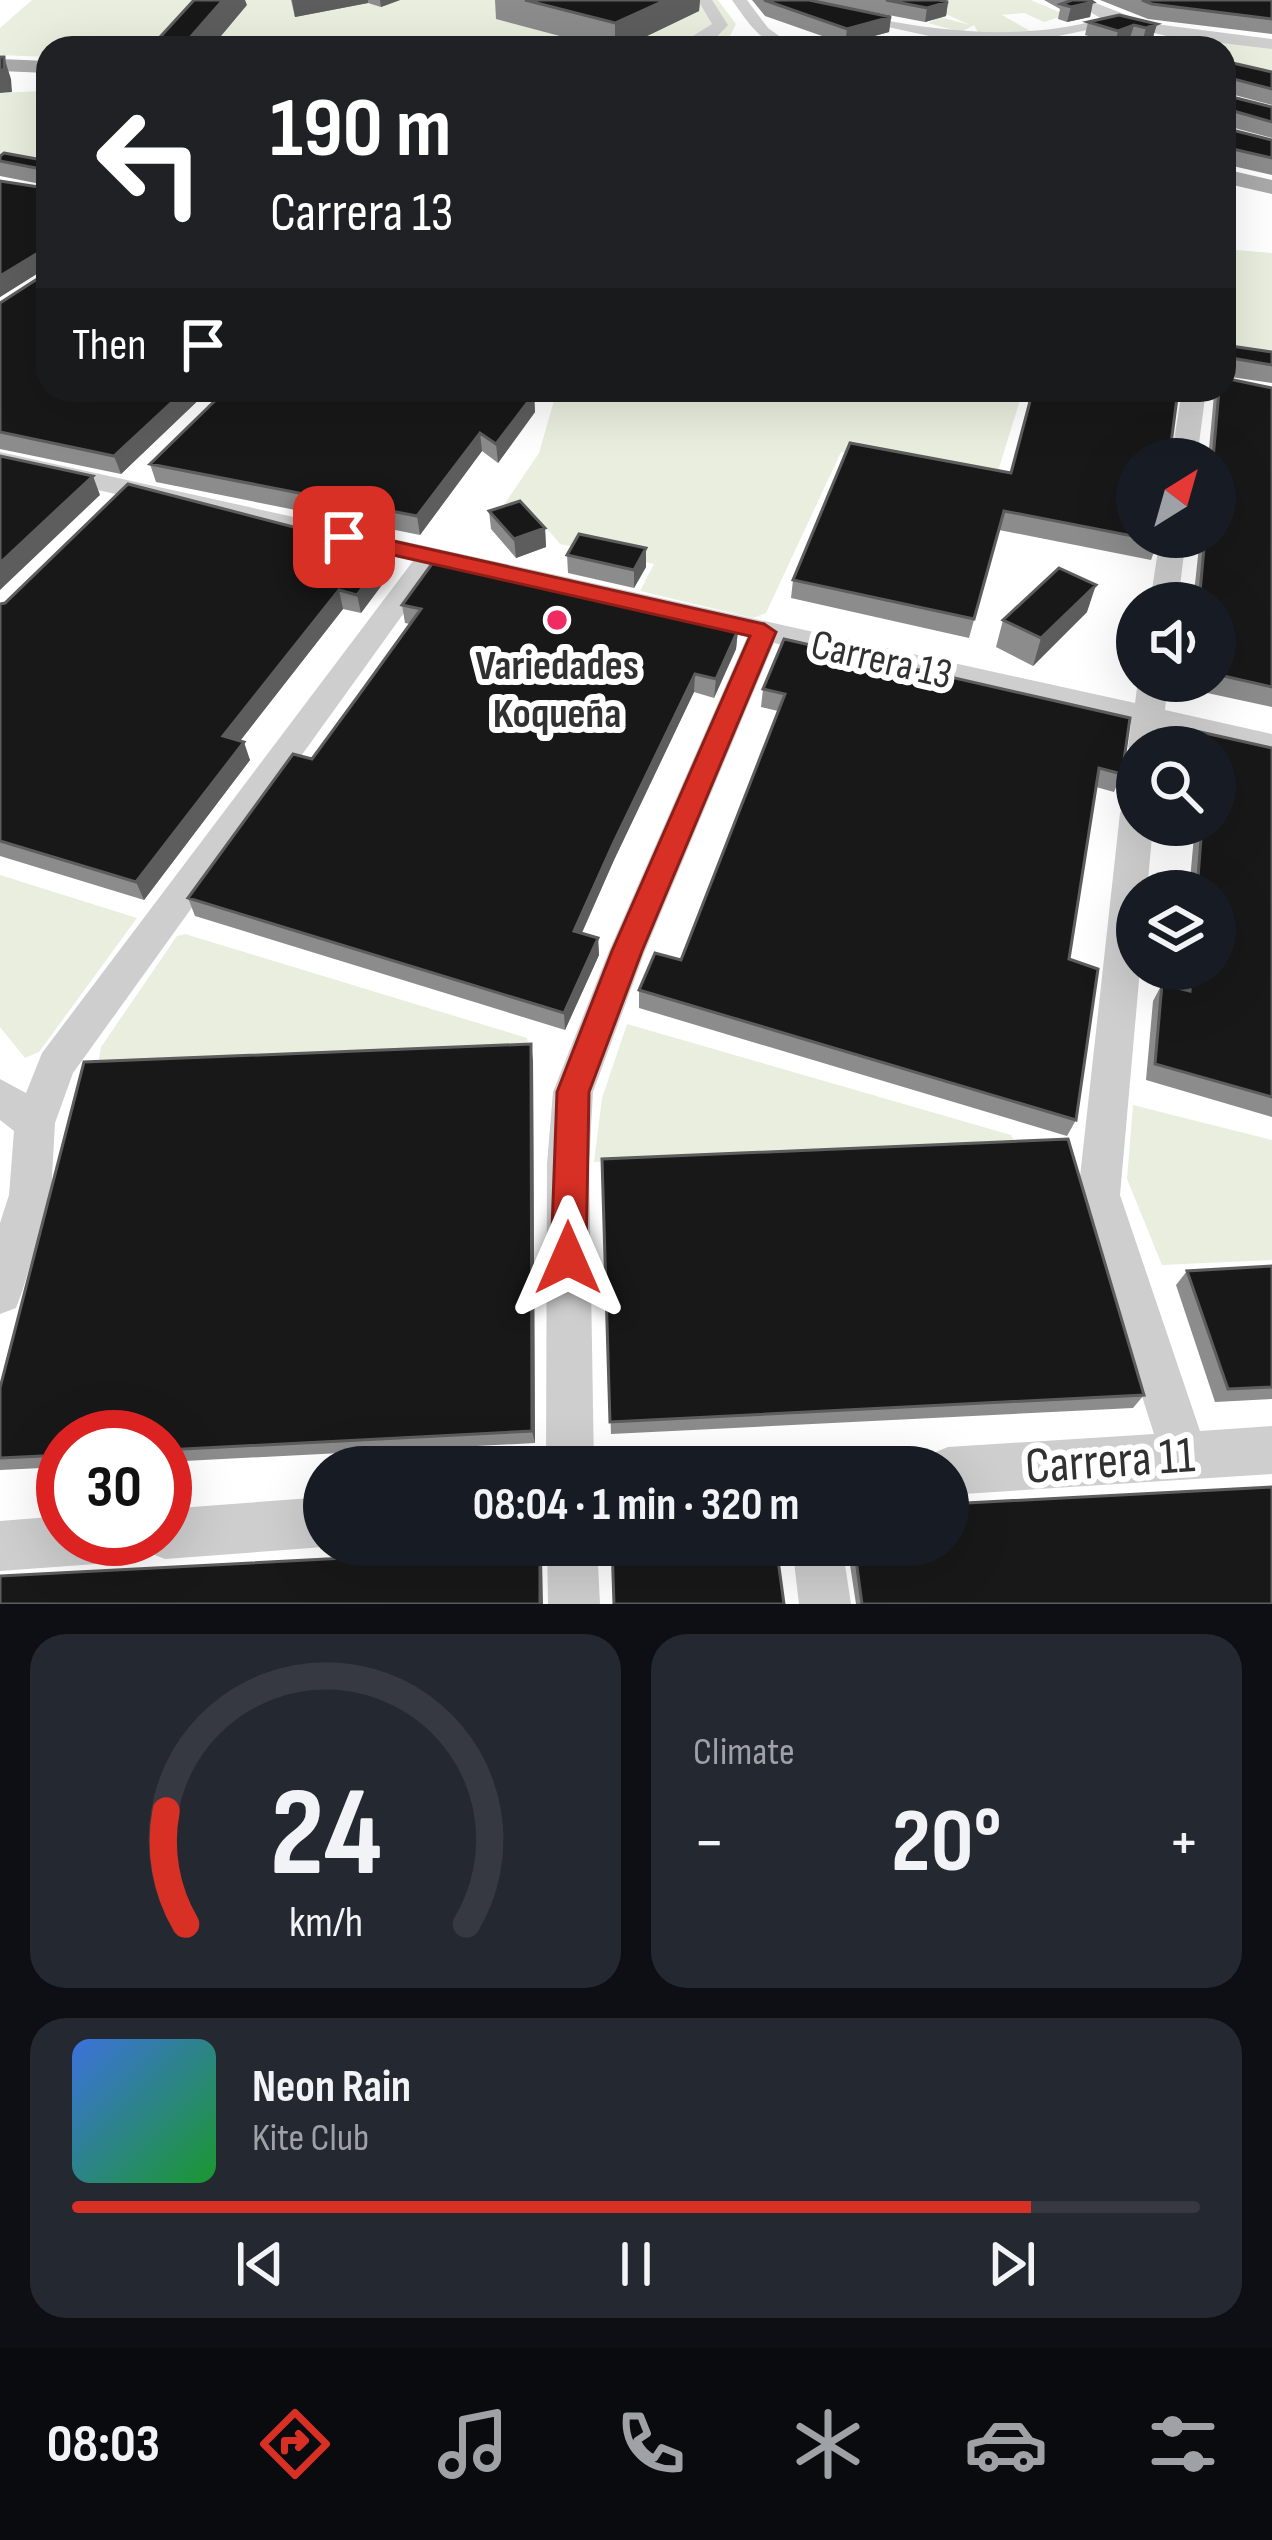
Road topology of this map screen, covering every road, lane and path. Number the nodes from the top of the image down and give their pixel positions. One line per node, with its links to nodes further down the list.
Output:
1 (705, 0): 9 (street)
2 (718, 0): 10 (street)
3 (739, 0): 8 (street)
4 (771, 0): 6 (street)
5 (1077, 0): 7 (street)
6 (804, 7): 8 (street); 12 (street)
7 (1114, 20): 13 (street); 14 (street)
8 (760, 25): 11 (street)
9 (710, 36)
10 (730, 36)
11 (773, 36)
12 (954, 36)
13 (1016, 36)
14 (1219, 36)
15 (1236, 39): 16 (street)
16 (1272, 44)
17 (0, 61): 18 (main road)
18 (36, 62)
19 (1236, 179): 20 (main road)
20 (1272, 187)
21 (1236, 190): 22 (main road)
22 (1272, 198)
23 (1191, 402): 24 (street)
24 (1187, 438)
25 (0, 460): 27 (street, Carrera 13)
26 (158, 460): 27 (street)
27 (120, 495): 28 (street, Carrera 13)
28 (430, 557): 29 (street, Carrera 13); 35 (street)
29 (764, 632): 30 (street, Carrera 13); 37 (street)
30 (1123, 726)
31 (1236, 742): 32 (street, Carrera 13)
32 (1272, 746)
33 (1134, 846): 39 (street)
34 (0, 1097): 35 (street)
35 (35, 1123): 36 (street)
36 (0, 1292)
37 (570, 1446)
38 (1272, 1450): 39 (street, Carrera 11)
39 (1184, 1454): 40 (street, Carrera 11)
40 (969, 1469)
41 (303, 1524): 42 (street)
42 (192, 1532)
43 (36, 1543): 44 (street)
44 (0, 1546)
45 (573, 1566): 47 (street)
46 (820, 1566): 48 (street)
47 (574, 1604)
48 (825, 1604)

